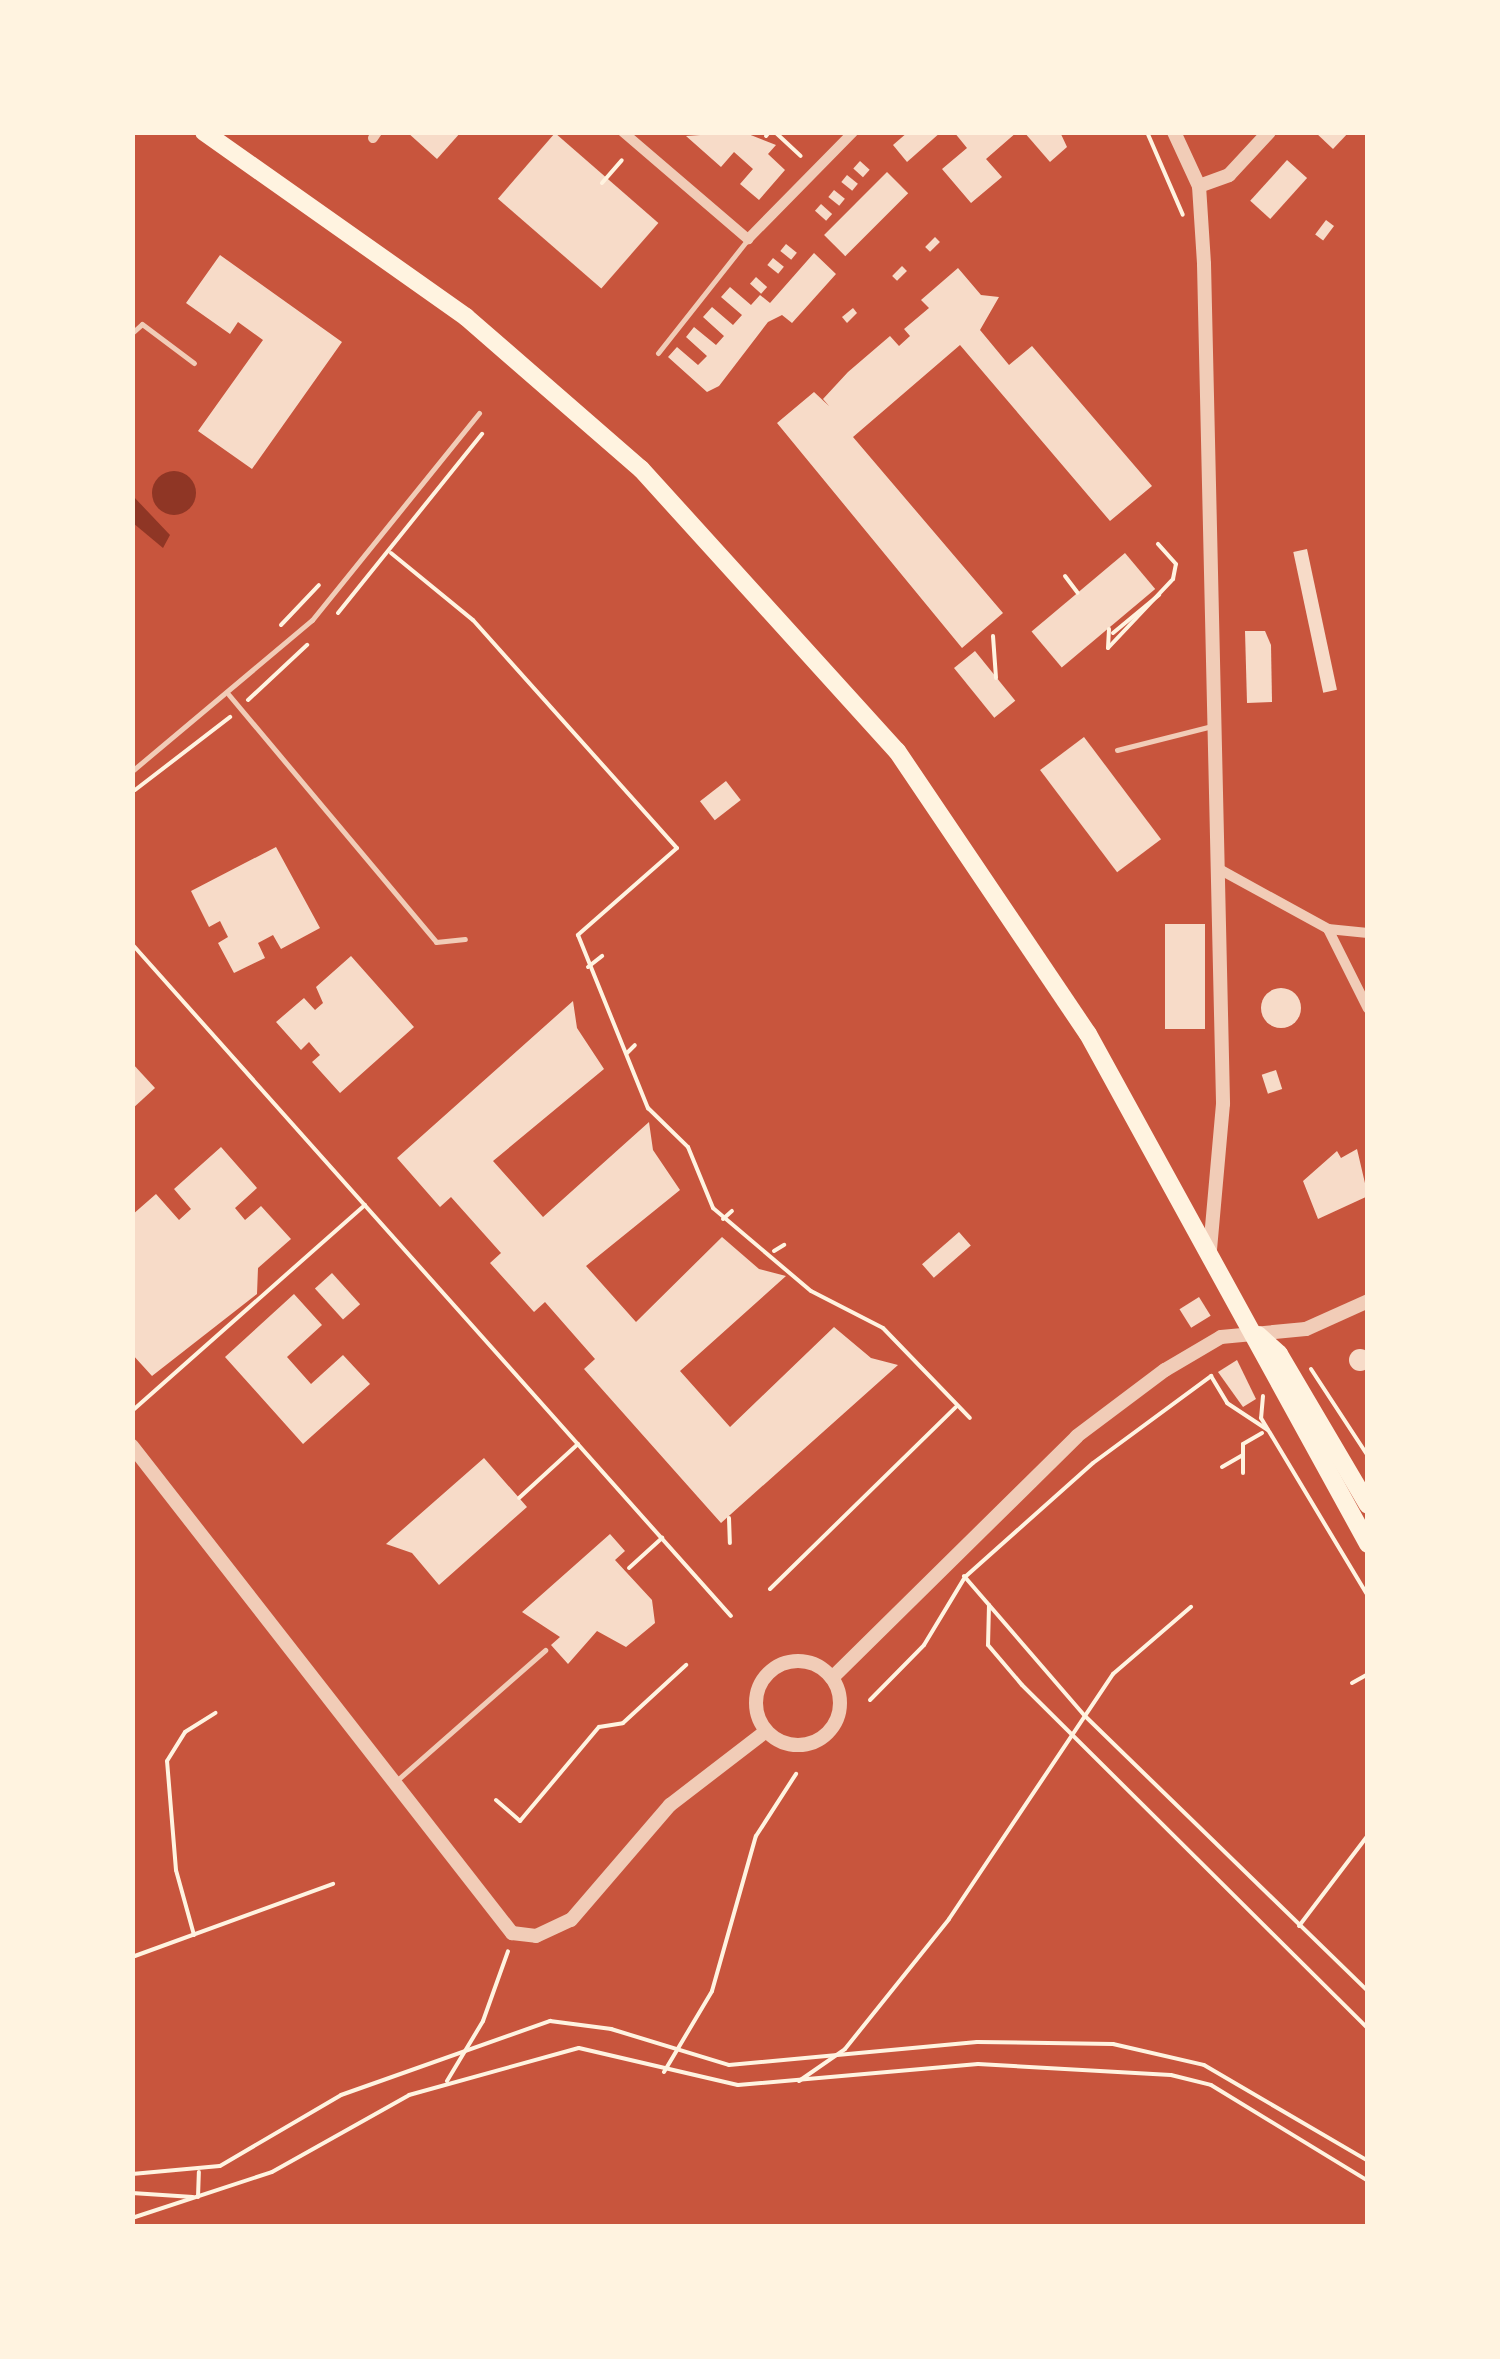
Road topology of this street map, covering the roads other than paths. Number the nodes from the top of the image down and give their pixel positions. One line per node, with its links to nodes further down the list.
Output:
1 (204, 132): 21 (main road)
2 (624, 132): 7 (street)
3 (853, 132): 7 (street)
4 (1174, 132): 6 (street)
5 (1269, 132): 6 (street)
6 (1198, 186): 13 (street)
7 (748, 240): 9 (lane)
8 (132, 333): 10 (lane)
9 (658, 353)
10 (194, 363)
11 (479, 414): 12 (lane)
12 (229, 695): 15 (lane); 19 (lane)
13 (1215, 726): 14 (lane); 16 (street)
14 (1118, 750)
15 (132, 770)
16 (1219, 869): 17 (street); 21 (street)
17 (1328, 929): 18 (street); 20 (street)
18 (1368, 934)
19 (466, 939)
20 (1368, 1009)
21 (1210, 1250): 23 (main road)
22 (1368, 1301): 23 (street)
23 (1258, 1335): 25 (main road); 26 (main road); 28 (street)
24 (132, 1446): 30 (street)
25 (1368, 1505)
26 (1368, 1544)
27 (545, 1650): 30 (lane)
28 (832, 1678): 29 (street); 29 (street)
29 (766, 1731): 30 (street)
30 (393, 1784)

